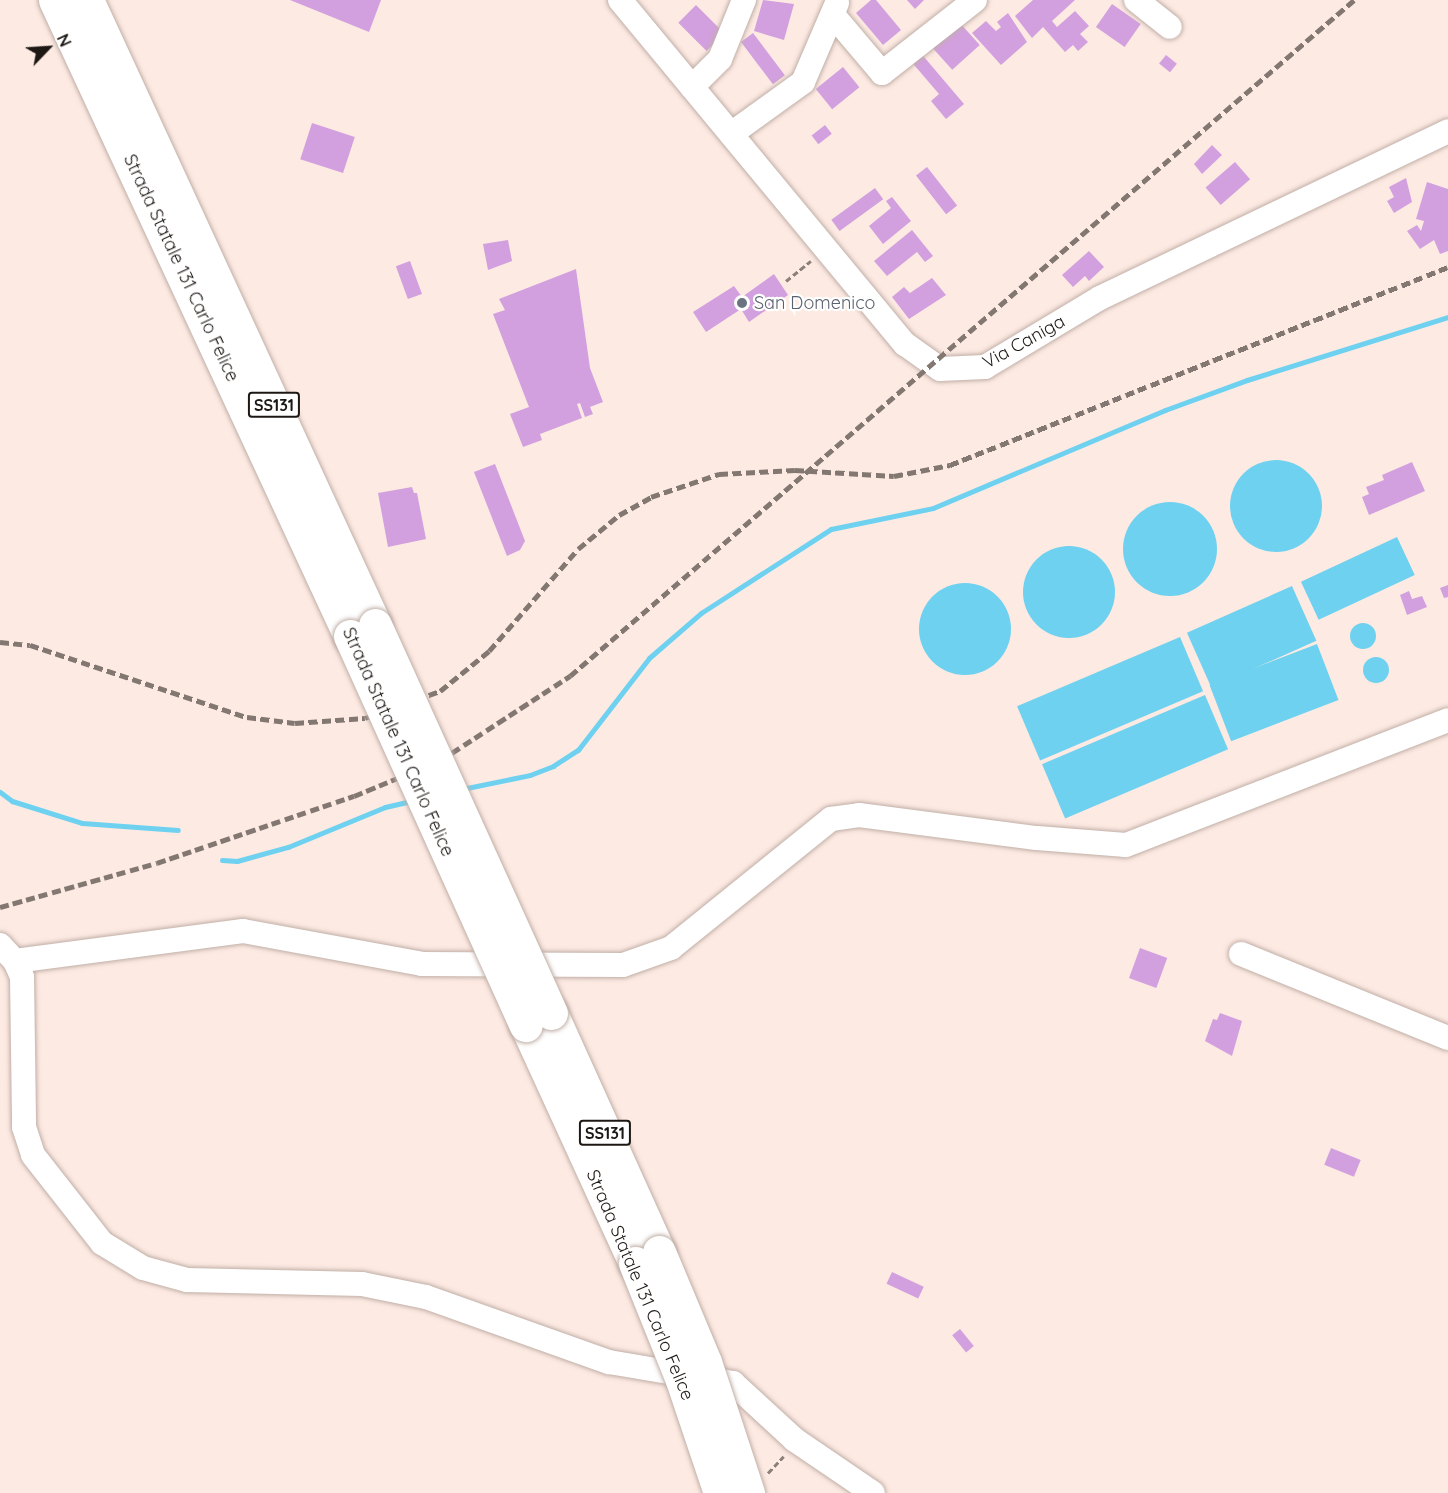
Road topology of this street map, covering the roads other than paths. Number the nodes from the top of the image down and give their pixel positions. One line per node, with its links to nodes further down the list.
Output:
1 (55, 0): 12 (highway, Strada Statale 131 Carlo Felice / SS131)
2 (87, 0): 12 (highway, Strada Statale 131 Carlo Felice / SS131)
3 (620, 0): 9 (street, Via Caniga)
4 (744, 0): 9 (street)
5 (975, 0): 7 (street)
6 (1136, 0): 8 (street)
7 (836, 8): 11 (street)
8 (1170, 27)
9 (692, 87): 11 (street, Via Caniga)
10 (1446, 131): 11 (street, Via Caniga)
11 (731, 134)
12 (161, 191): 17 (highway, Strada Statale 131 Carlo Felice / SS131, bridge)
13 (1448, 720): 14 (street)
14 (8, 953): 20 (street)
15 (1241, 954): 16 (street)
16 (1448, 1038)
17 (647, 1258): 18 (highway, Strada Statale 131 Carlo Felice / SS131, bridge); 19 (highway, Strada Statale 131 Carlo Felice / SS131, bridge)
18 (754, 1487)
19 (720, 1493)
20 (873, 1493)

